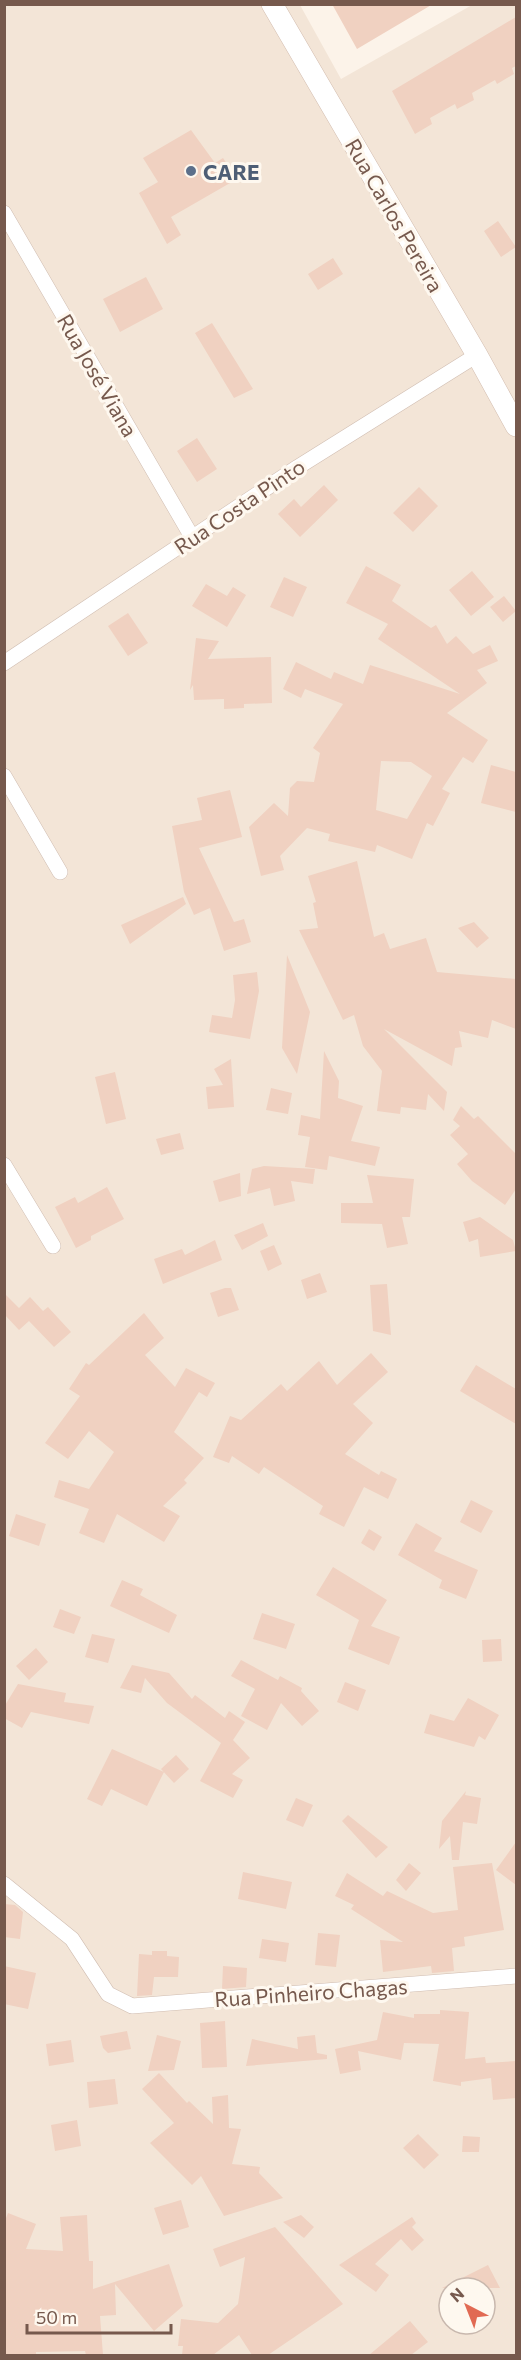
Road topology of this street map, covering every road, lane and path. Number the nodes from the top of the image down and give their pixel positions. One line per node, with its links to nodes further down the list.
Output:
1 (272, 4): 3 (street, Rua Carlos Pereira)
2 (4, 213): 5 (street, Rua José Viana)
3 (477, 355): 4 (street, Rua Carlos Pereira); 5 (street, Rua Costa Pinto)
4 (516, 426)
5 (192, 537): 6 (street, Rua Costa Pinto)
6 (4, 663)
7 (4, 776): 8 (street)
8 (60, 872)
9 (4, 1165): 10 (street)
10 (53, 1246)
11 (4, 1884): 12 (street, Rua Pinheiro Chagas)
12 (516, 1976)

